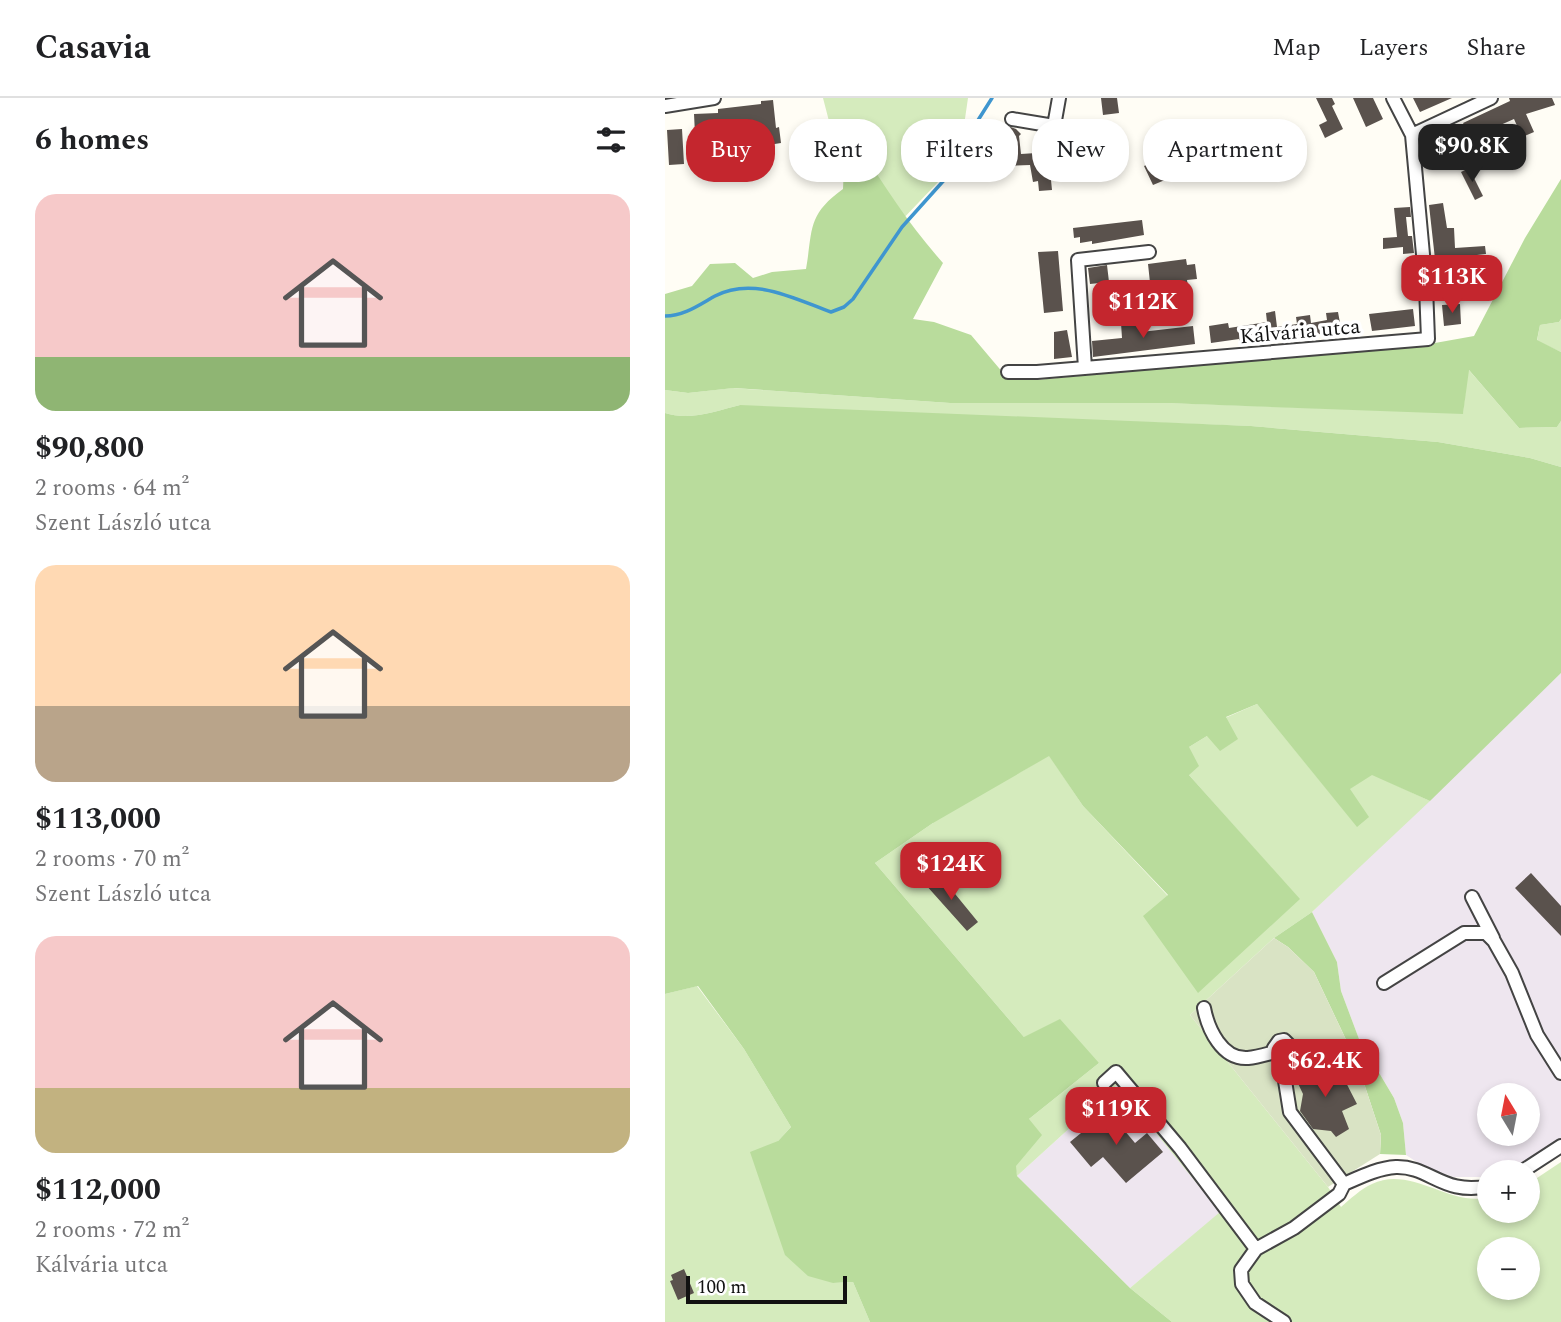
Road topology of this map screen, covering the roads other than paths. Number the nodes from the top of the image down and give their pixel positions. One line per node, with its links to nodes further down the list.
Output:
1 (714, 98): 5 (street)
2 (1059, 98): 6 (street)
3 (1393, 98): 7 (street)
4 (1491, 98): 7 (street)
5 (665, 106)
6 (1055, 119)
7 (1412, 135): 9 (street, Kálvária utca)
8 (1149, 252): 9 (street)
9 (1085, 368): 10 (street, Kálvária utca)
10 (1008, 372)
11 (1472, 897): 12 (street)
12 (1494, 941): 13 (street); 15 (street)
13 (1384, 983)
14 (1204, 1008): 19 (street)
15 (1561, 1073)
16 (1104, 1083): 21 (street)
17 (1561, 1146): 18 (street)
18 (1539, 1160)
19 (1344, 1184): 20 (street); 21 (street)
20 (1477, 1189)
21 (1256, 1249): 22 (street)
22 (1284, 1322)

